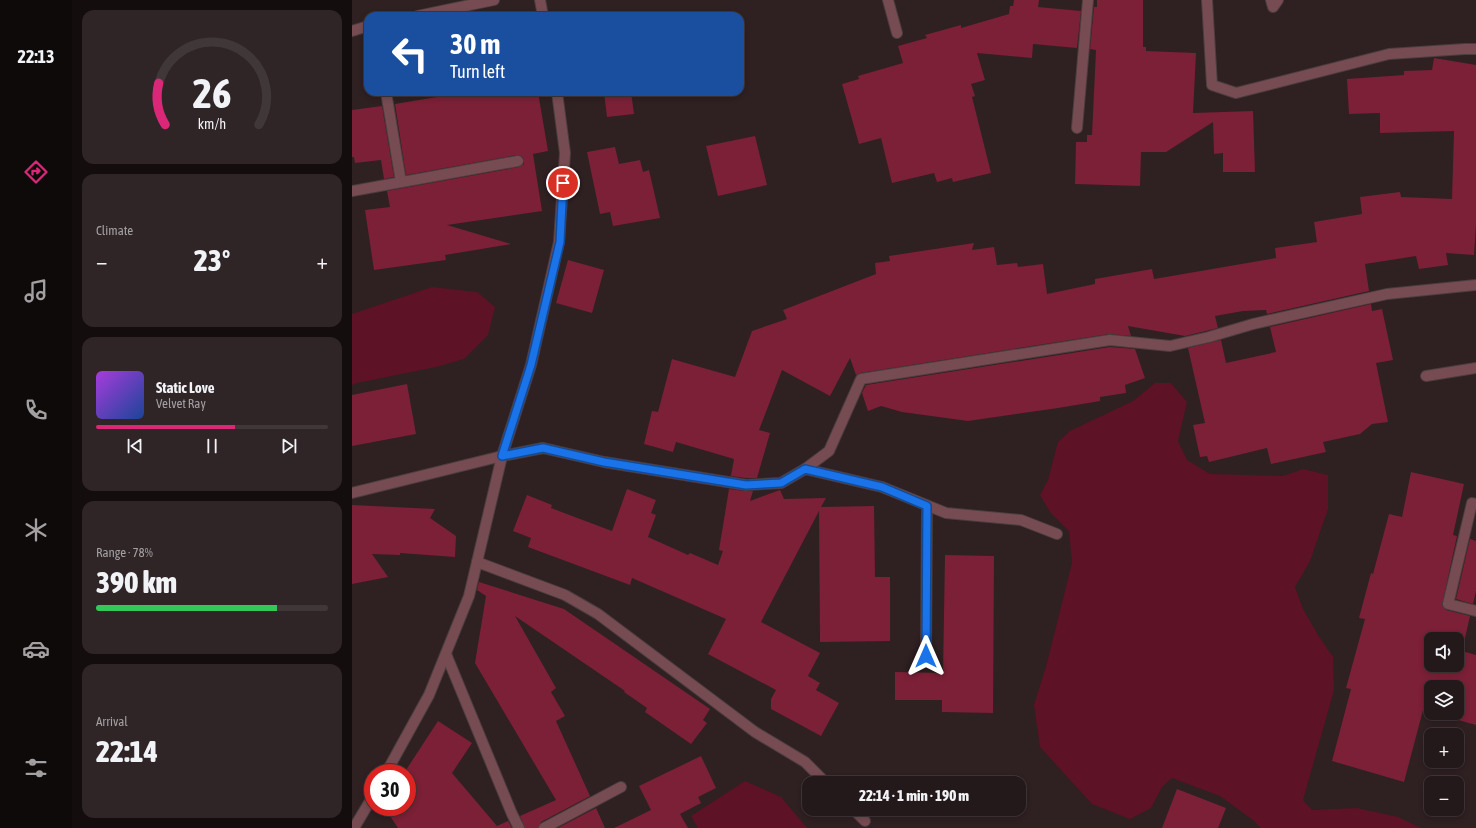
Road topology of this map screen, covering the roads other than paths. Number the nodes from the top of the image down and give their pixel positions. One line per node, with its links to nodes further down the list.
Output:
1 (494, 0): 8 (street)
2 (540, 0): 9 (street)
3 (888, 0): 12 (street)
4 (1088, 0): 16 (street)
5 (1207, 0): 13 (street)
6 (1271, 0): 7 (street)
7 (1278, 0)
8 (436, 12)
9 (542, 12)
10 (364, 27): 11 (street)
11 (352, 31)
12 (897, 33)
13 (1476, 49)
14 (387, 96): 18 (street)
15 (557, 96): 23 (street)
16 (1077, 128)
17 (518, 161): 18 (street)
18 (401, 182): 19 (street)
19 (352, 191)
20 (1476, 285): 24 (street)
21 (1476, 368): 22 (street)
22 (1426, 376)
23 (502, 456): 24 (street); 25 (street); 29 (street)
24 (805, 469): 27 (street)
25 (352, 493)
26 (1476, 504): 30 (street)
27 (927, 506): 28 (street); 32 (street)
28 (1057, 534)
29 (477, 562): 31 (street); 34 (street)
30 (1476, 611)
31 (446, 654): 33 (street); 40 (street)
32 (926, 656)
33 (391, 764)
34 (819, 776)
35 (621, 787): 41 (street)
36 (364, 811): 39 (street)
37 (860, 816): 38 (street)
38 (865, 821)
39 (354, 828)
40 (519, 828)
41 (544, 828)

